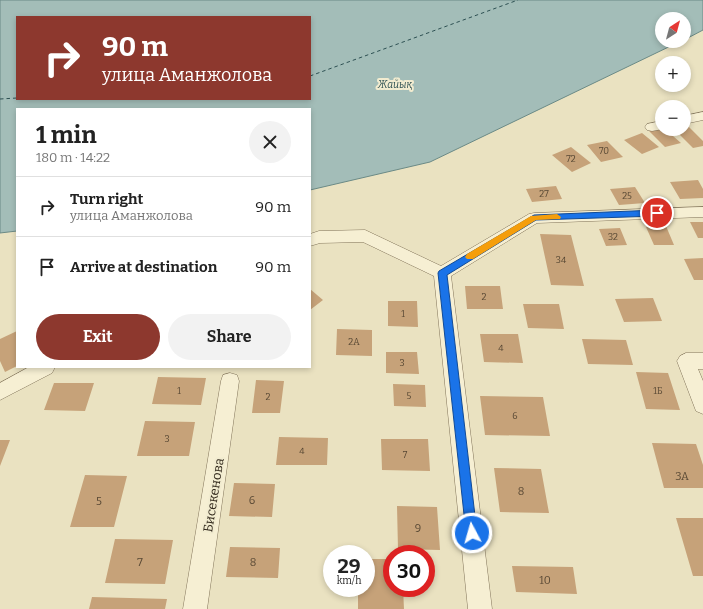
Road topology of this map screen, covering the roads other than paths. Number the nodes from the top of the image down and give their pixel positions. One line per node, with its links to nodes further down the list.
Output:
1 (703, 116): 2 (street)
2 (691, 119)
3 (703, 212): 5 (street)
4 (311, 240): 5 (street)
5 (442, 273): 12 (street)
6 (695, 361): 10 (street)
7 (44, 368): 9 (street)
8 (230, 381): 11 (street, Бисекенова)
9 (0, 392)
10 (703, 405)
11 (195, 609)
12 (480, 609)

